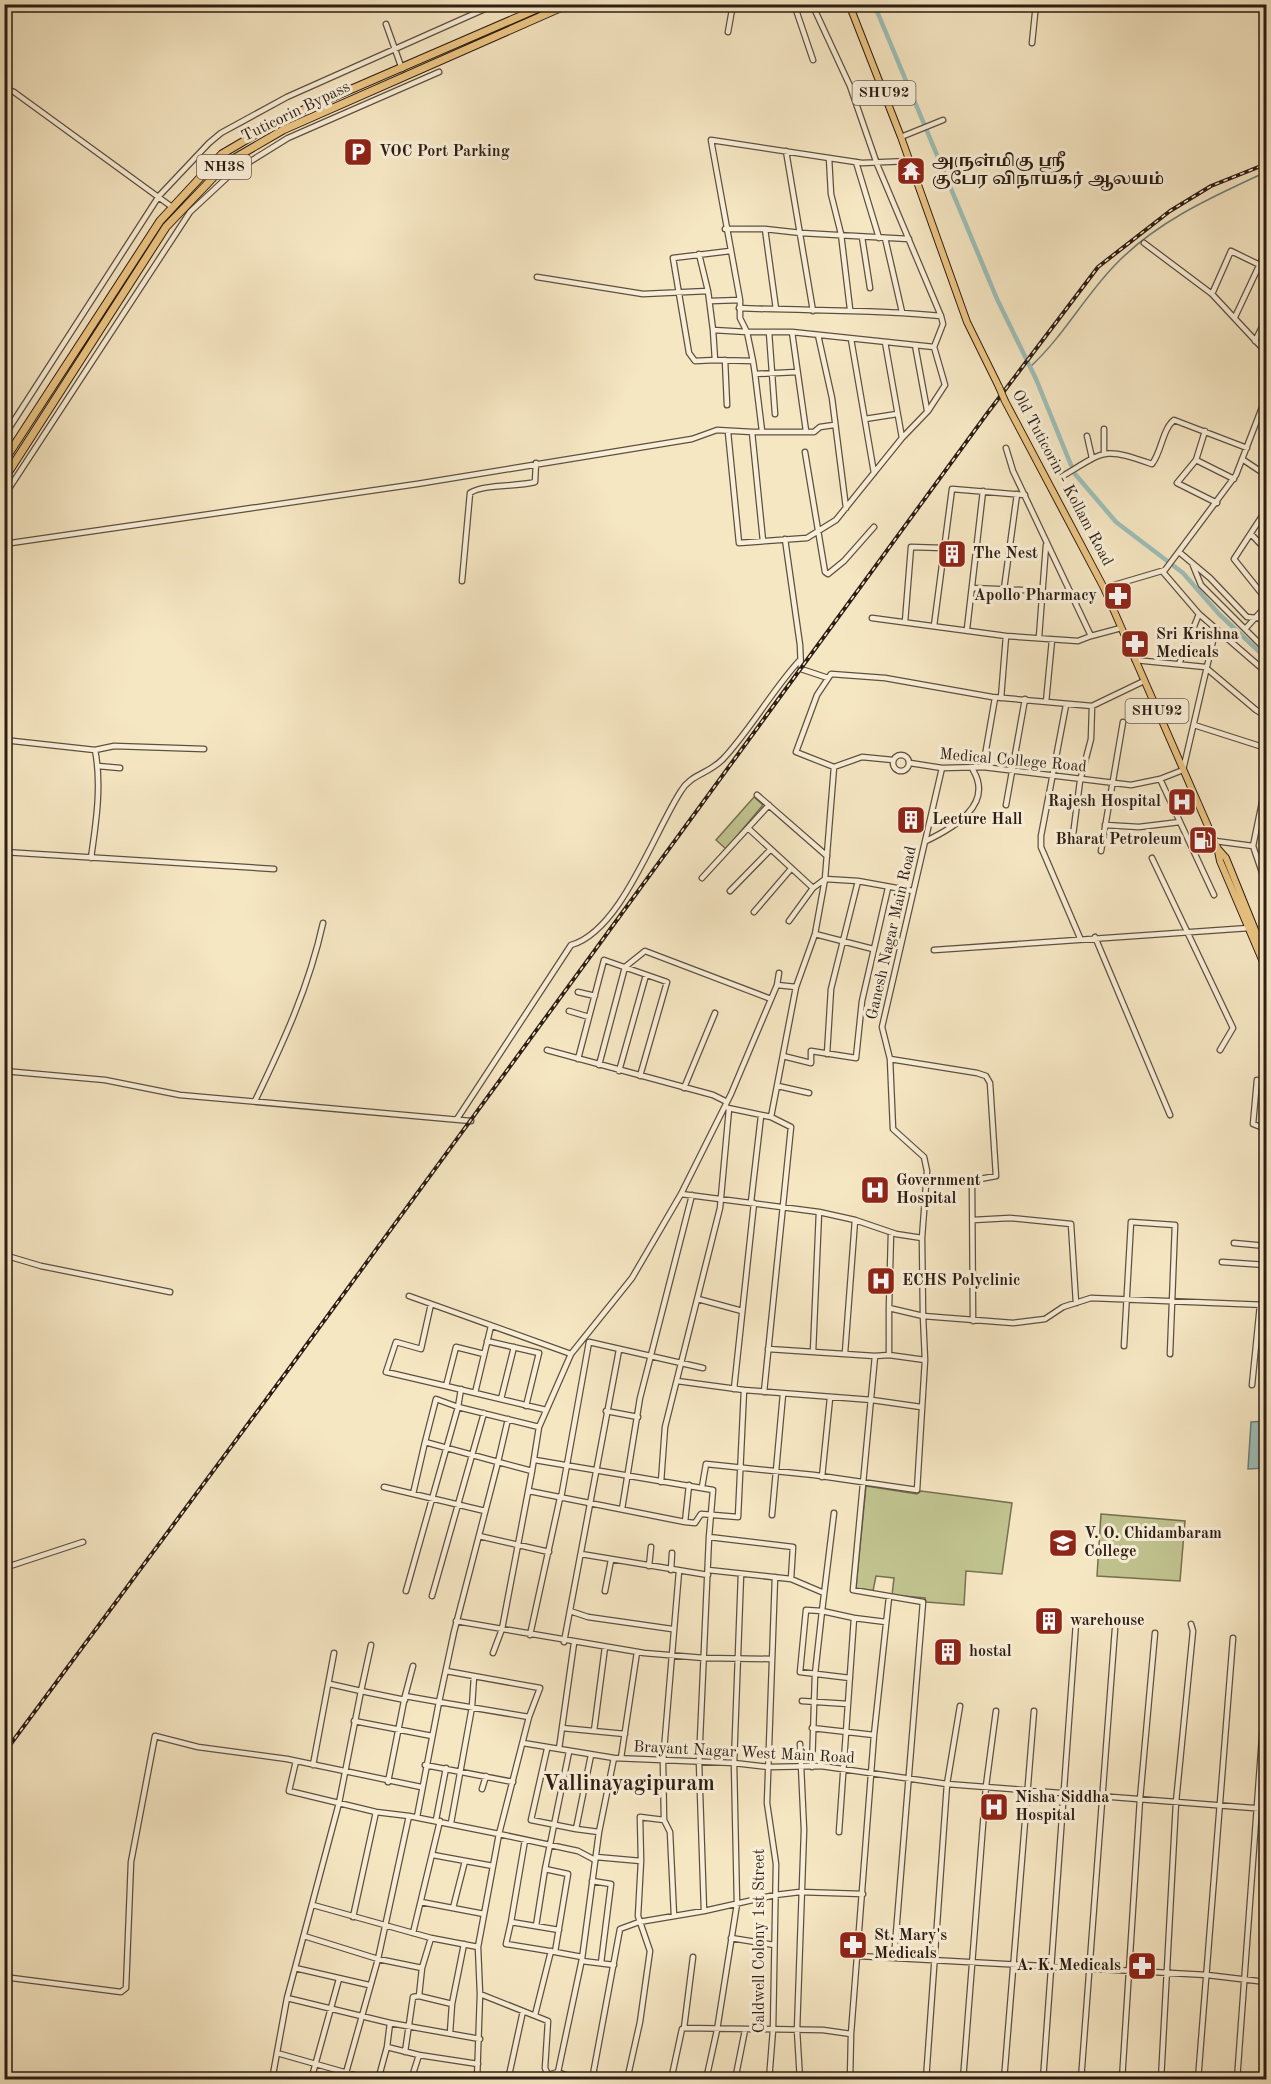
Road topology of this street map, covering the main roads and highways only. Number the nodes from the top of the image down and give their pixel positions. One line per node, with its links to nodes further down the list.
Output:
1 (548, 4): 4 (highway, Tuticorin Bypass / NH38)
2 (569, 4): 5 (highway, Tuticorin Bypass / NH38)
3 (849, 4): 6 (main road, Old Tuticorin - Kollam Road / SHU92, bridge)
4 (4, 461)
5 (4, 479)
6 (1218, 849): 7 (main road, Old Tuticorin - Kollam Road / SHU92); 8 (main road)
7 (1266, 957)
8 (1266, 969)

